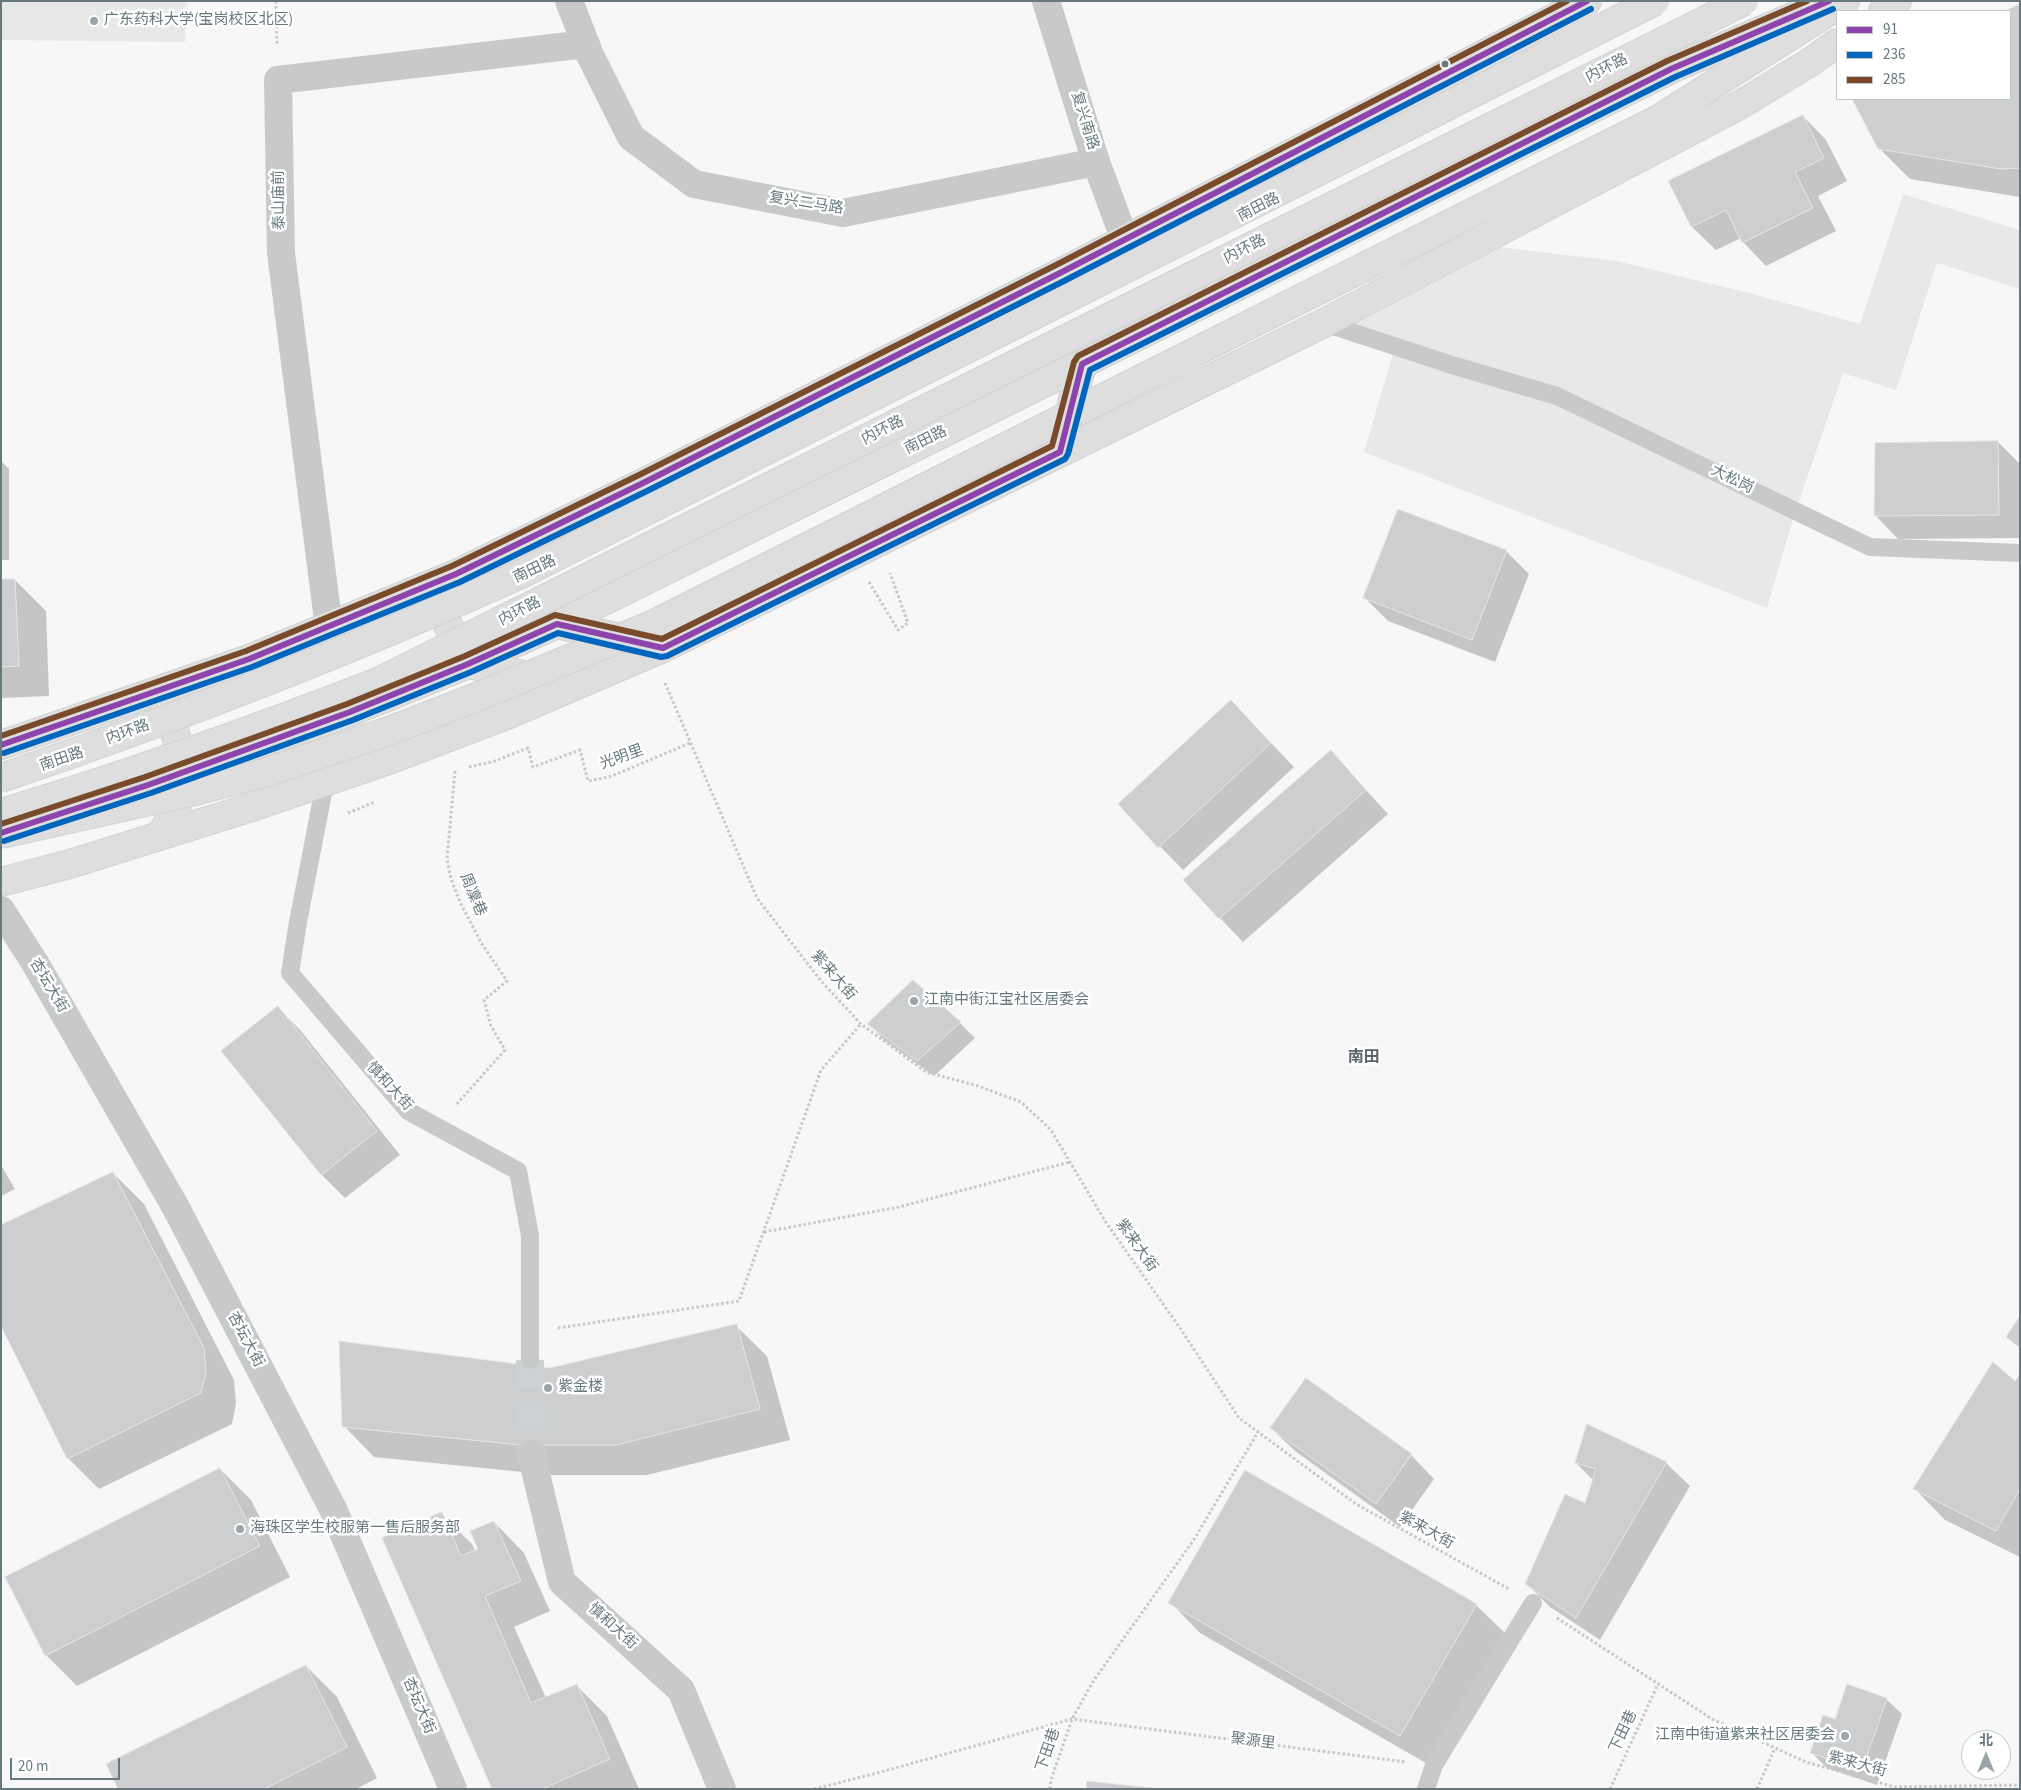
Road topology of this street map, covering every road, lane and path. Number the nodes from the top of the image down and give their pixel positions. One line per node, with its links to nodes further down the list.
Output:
1 (276, 1): 15 (path)
2 (569, 1): 13 (street, 复兴二马路)
3 (1046, 1): 16 (street, 复兴南路)
4 (1608, 1): 11 (main road)
5 (1655, 1): 40 (main road, 内环路, bridge)
6 (1664, 1): 24 (main road, 南田路)
7 (1744, 1): 43 (main road, 内环路, bridge)
8 (1830, 1): 19 (main road, 南田路)
9 (1845, 1): 45 (main road, bridge)
10 (1897, 1): 12 (main road)
11 (1578, 6): 17 (main road)
12 (1884, 10)
13 (586, 44): 15 (street); 16 (street, 复兴二马路)
14 (1836, 44): 18 (main road)
15 (278, 80): 28 (street, 泰山庙前)
16 (1096, 162): 17 (street, 复兴南路)
17 (1125, 240): 21 (main road)
18 (1324, 323): 20 (main road); 23 (lane, 大松岗)
19 (1082, 364): 20 (main road); 27 (main road, 南田路)
20 (1060, 452): 22 (main road)
21 (642, 483): 24 (main road); 28 (main road)
22 (878, 542): 25 (path); 29 (main road)
23 (2020, 553)
24 (560, 558): 26 (main road, 南田路)
25 (868, 580)
26 (442, 614): 30 (main road); 34 (main road, 南田路)
27 (557, 624): 29 (main road); 30 (main road, 南田路)
28 (329, 628): 33 (main road)
29 (663, 648): 32 (main road)
30 (468, 664): 32 (main road); 38 (main road, 南田路)
31 (664, 679): 35 (path, 紫来大街)
32 (578, 685): 41 (main road)
33 (159, 692): 34 (main road); 36 (main road)
34 (172, 720): 38 (main road); 40 (main road, 南田路)
35 (690, 743): 37 (path, 光明里); 49 (path, 紫来大街)
36 (1, 745)
37 (456, 770): 39 (path); 50 (path, 周凜巷)
38 (182, 773): 45 (main road, 南田路); 46 (main road)
39 (446, 774)
40 (1, 779)
41 (325, 782): 44 (lane, 慎和大街); 46 (main road)
42 (382, 800): 44 (path)
43 (1, 813)
44 (317, 825): 50 (lane, 慎和大街)
45 (1, 834)
46 (159, 836): 47 (main road)
47 (1, 882)
48 (1, 910): 63 (street, 杏坛大街)
49 (861, 1024): 51 (path, 紫来大街); 52 (path)
50 (436, 1127): 53 (lane, 慎和大街)
51 (1070, 1162): 52 (path); 55 (path, 紫来大街)
52 (763, 1232): 53 (path)
53 (531, 1332): 54 (lane, 慎和大街)
54 (530, 1360)
55 (1258, 1432): 57 (path, 紫来大街); 59 (path)
56 (531, 1453): 64 (street, 慎和大街)
57 (1533, 1603): 58 (path, 紫来大街); 61 (lane)
58 (1658, 1684): 60 (path, 紫来大街); 68 (path, 下田巷)
59 (1072, 1718): 61 (path, 聚源里); 65 (path, 聚源里); 66 (path, 下田巷)
60 (1775, 1748): 62 (path, 紫来大街); 69 (path)
61 (1434, 1766): 67 (lane)
62 (2020, 1785)
63 (453, 1789)
64 (722, 1789)
65 (814, 1789)
66 (1050, 1789)
67 (1426, 1789)
68 (1610, 1789)
69 (1758, 1789)

